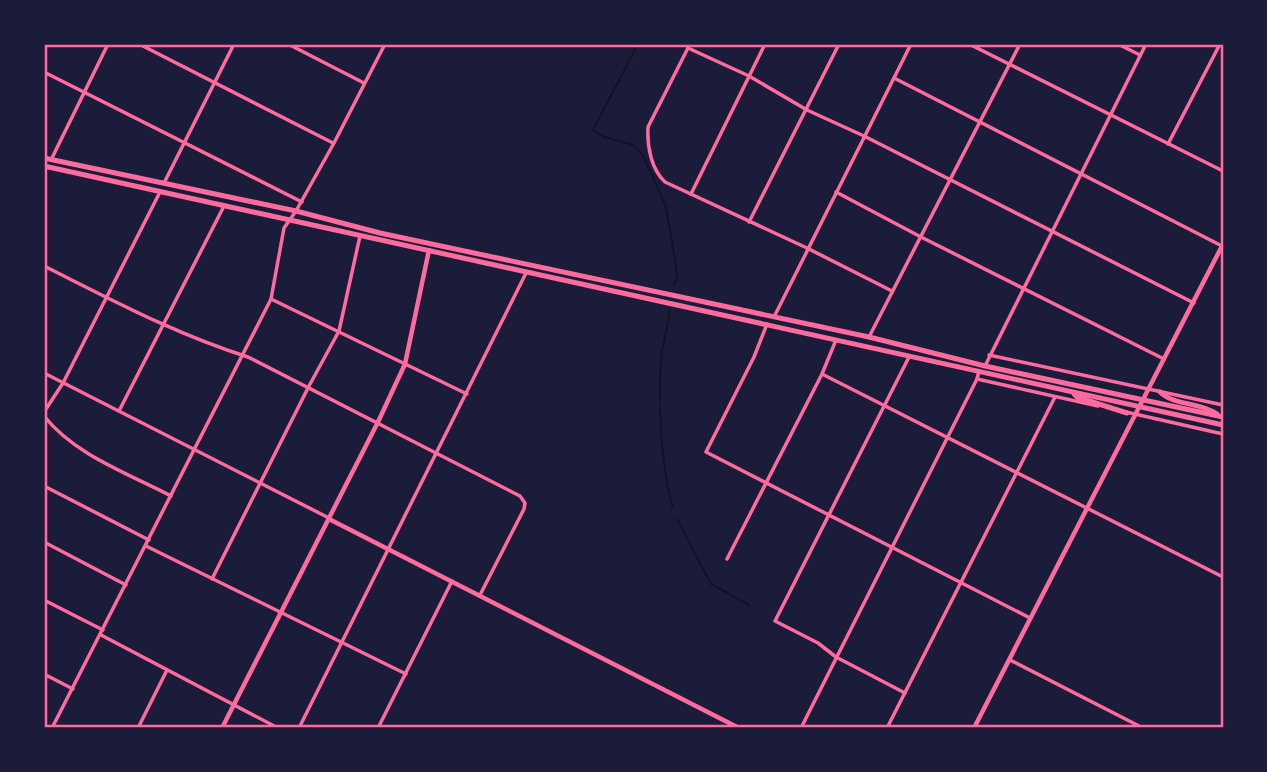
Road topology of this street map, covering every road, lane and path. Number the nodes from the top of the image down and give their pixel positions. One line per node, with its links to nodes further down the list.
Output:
1 (108, 44): 22 (street)
2 (139, 44): 20 (street)
3 (234, 44): 20 (street)
4 (288, 44): 21 (street)
5 (385, 44): 21 (street)
6 (765, 44): 18 (street)
7 (839, 44): 23 (street)
8 (911, 44): 19 (street)
9 (969, 44): 16 (street)
10 (1020, 44): 16 (street)
11 (1118, 44): 15 (street)
12 (1146, 44): 15 (street)
13 (1220, 44): 29 (street)
14 (689, 46): 18 (street); 40 (street)
15 (1140, 55): 24 (street)
16 (1009, 64): 24 (street); 25 (street)
17 (44, 72): 22 (street)
18 (749, 76): 23 (street); 40 (street)
19 (894, 78): 25 (street); 26 (street)
20 (214, 82): 27 (street); 28 (street)
21 (364, 83): 27 (street)
22 (84, 92): 28 (street); 31 (street)
23 (807, 110): 26 (street); 45 (street)
24 (1112, 117): 29 (street); 35 (street)
25 (980, 123): 35 (street); 36 (street)
26 (864, 136): 36 (street); 39 (street)
27 (334, 143): 41 (street)
28 (184, 144): 37 (street); 41 (street)
29 (1168, 144): 33 (street)
30 (44, 158): 31 (main road)
31 (51, 159): 32 (street); 37 (main road)
32 (46, 166): 34 (street); 38 (main road)
33 (1223, 171)
34 (44, 174)
35 (1083, 174): 46 (street); 49 (street)
36 (950, 180): 46 (street); 48 (street)
37 (164, 184): 43 (main road)
38 (160, 192): 42 (main road); 56 (street)
39 (836, 192): 48 (street); 50 (street)
40 (691, 194): 45 (street)
41 (302, 202): 43 (street)
42 (224, 206): 44 (main road); 60 (street)
43 (296, 211): 44 (street); 59 (main road)
44 (288, 220): 47 (main road); 57 (street)
45 (749, 222): 50 (street)
46 (1053, 232): 54 (street); 58 (street)
47 (360, 236): 51 (main road); 62 (street)
48 (921, 237): 54 (street); 55 (street)
49 (1223, 245): 58 (street)
50 (807, 248): 55 (street); 59 (street)
51 (429, 250): 53 (main road); 69 (street)
52 (44, 266): 56 (street)
53 (526, 272): 61 (main road); 80 (street)
54 (1024, 288): 67 (street); 68 (street)
55 (892, 291): 63 (street)
56 (106, 298): 60 (street); 75 (street)
57 (271, 299): 62 (street); 65 (street)
58 (1194, 303): 68 (street)
59 (774, 317): 63 (main road)
60 (164, 324): 65 (street); 86 (street)
61 (767, 324): 64 (main road); 98 (street)
62 (339, 331): 69 (street); 76 (street)
63 (869, 337): 70 (main road)
64 (836, 340): 66 (main road); 73 (street)
65 (242, 355): 76 (street); 95 (street)
66 (910, 355): 71 (main road); 83 (street)
67 (989, 355): 70 (street); 77 (street)
68 (1164, 359): 77 (street)
69 (405, 364): 80 (street); 91 (street)
70 (985, 366): 82 (main road)
71 (979, 371): 74 (street); 78 (main road)
72 (44, 373): 75 (street)
73 (822, 374): 83 (street); 98 (street)
74 (977, 379): 81 (street); 94 (street)
75 (63, 383): 86 (street); 88 (street)
76 (309, 386): 91 (street); 99 (street)
77 (1148, 389): 79 (street); 82 (street)
78 (1071, 392): 85 (main road); 87 (main road)
79 (1160, 392): 84 (street); 90 (main road)
80 (467, 394): 96 (street)
81 (1055, 397): 87 (street); 97 (street)
82 (1142, 400): 85 (street); 90 (main road)
83 (884, 405): 94 (street); 103 (street)
84 (1223, 405)
85 (1138, 407): 89 (street); 92 (main road)
86 (119, 411): 95 (street)
87 (1126, 412): 89 (street)
88 (44, 414): 101 (street)
89 (1134, 414): 93 (street); 102 (street)
90 (1221, 416)
91 (378, 422): 96 (street); 104 (street)
92 (1223, 425)
93 (1223, 434)
94 (948, 437): 97 (street); 108 (street)
95 (195, 450): 99 (street); 101 (street)
96 (438, 453): 109 (street); 116 (street)
97 (1018, 473): 102 (street); 114 (street)
98 (766, 482): 103 (street); 110 (street)
99 (260, 484): 104 (street); 112 (street)
100 (44, 486): 105 (street)
101 (171, 496): 105 (street)
102 (1088, 509): 111 (street); 119 (street)
103 (830, 515): 108 (street); 122 (street)
104 (329, 519): 109 (street); 118 (street)
105 (149, 540): 107 (street)
106 (44, 542): 115 (street)
107 (146, 546): 112 (street); 115 (street)
108 (892, 547): 114 (street); 122 (street)
109 (389, 548): 113 (street); 121 (street)
110 (727, 559)
111 (1223, 577)
112 (212, 579): 118 (street)
113 (452, 581): 116 (street); 126 (street)
114 (962, 583): 119 (street); 128 (street)
115 (126, 585): 120 (street)
116 (480, 595): 130 (street)
117 (44, 600): 120 (street)
118 (281, 612): 121 (street); 129 (street)
119 (1032, 619): 123 (street)
120 (102, 633): 124 (street); 127 (street)
121 (342, 643): 126 (street); 135 (street)
122 (836, 657): 128 (street); 138 (street)
123 (1010, 660): 140 (street); 141 (street)
124 (167, 670): 129 (street); 132 (street)
125 (44, 674): 127 (street)
126 (406, 674): 136 (street)
127 (73, 689): 131 (street)
128 (905, 693): 139 (street)
129 (234, 706): 133 (street); 134 (street)
130 (729, 726): 137 (street)
131 (52, 728)
132 (138, 728)
133 (222, 728)
134 (278, 728)
135 (299, 728)
136 (378, 728)
137 (739, 728)
138 (801, 728)
139 (887, 728)
140 (974, 728)
141 (1143, 728)

